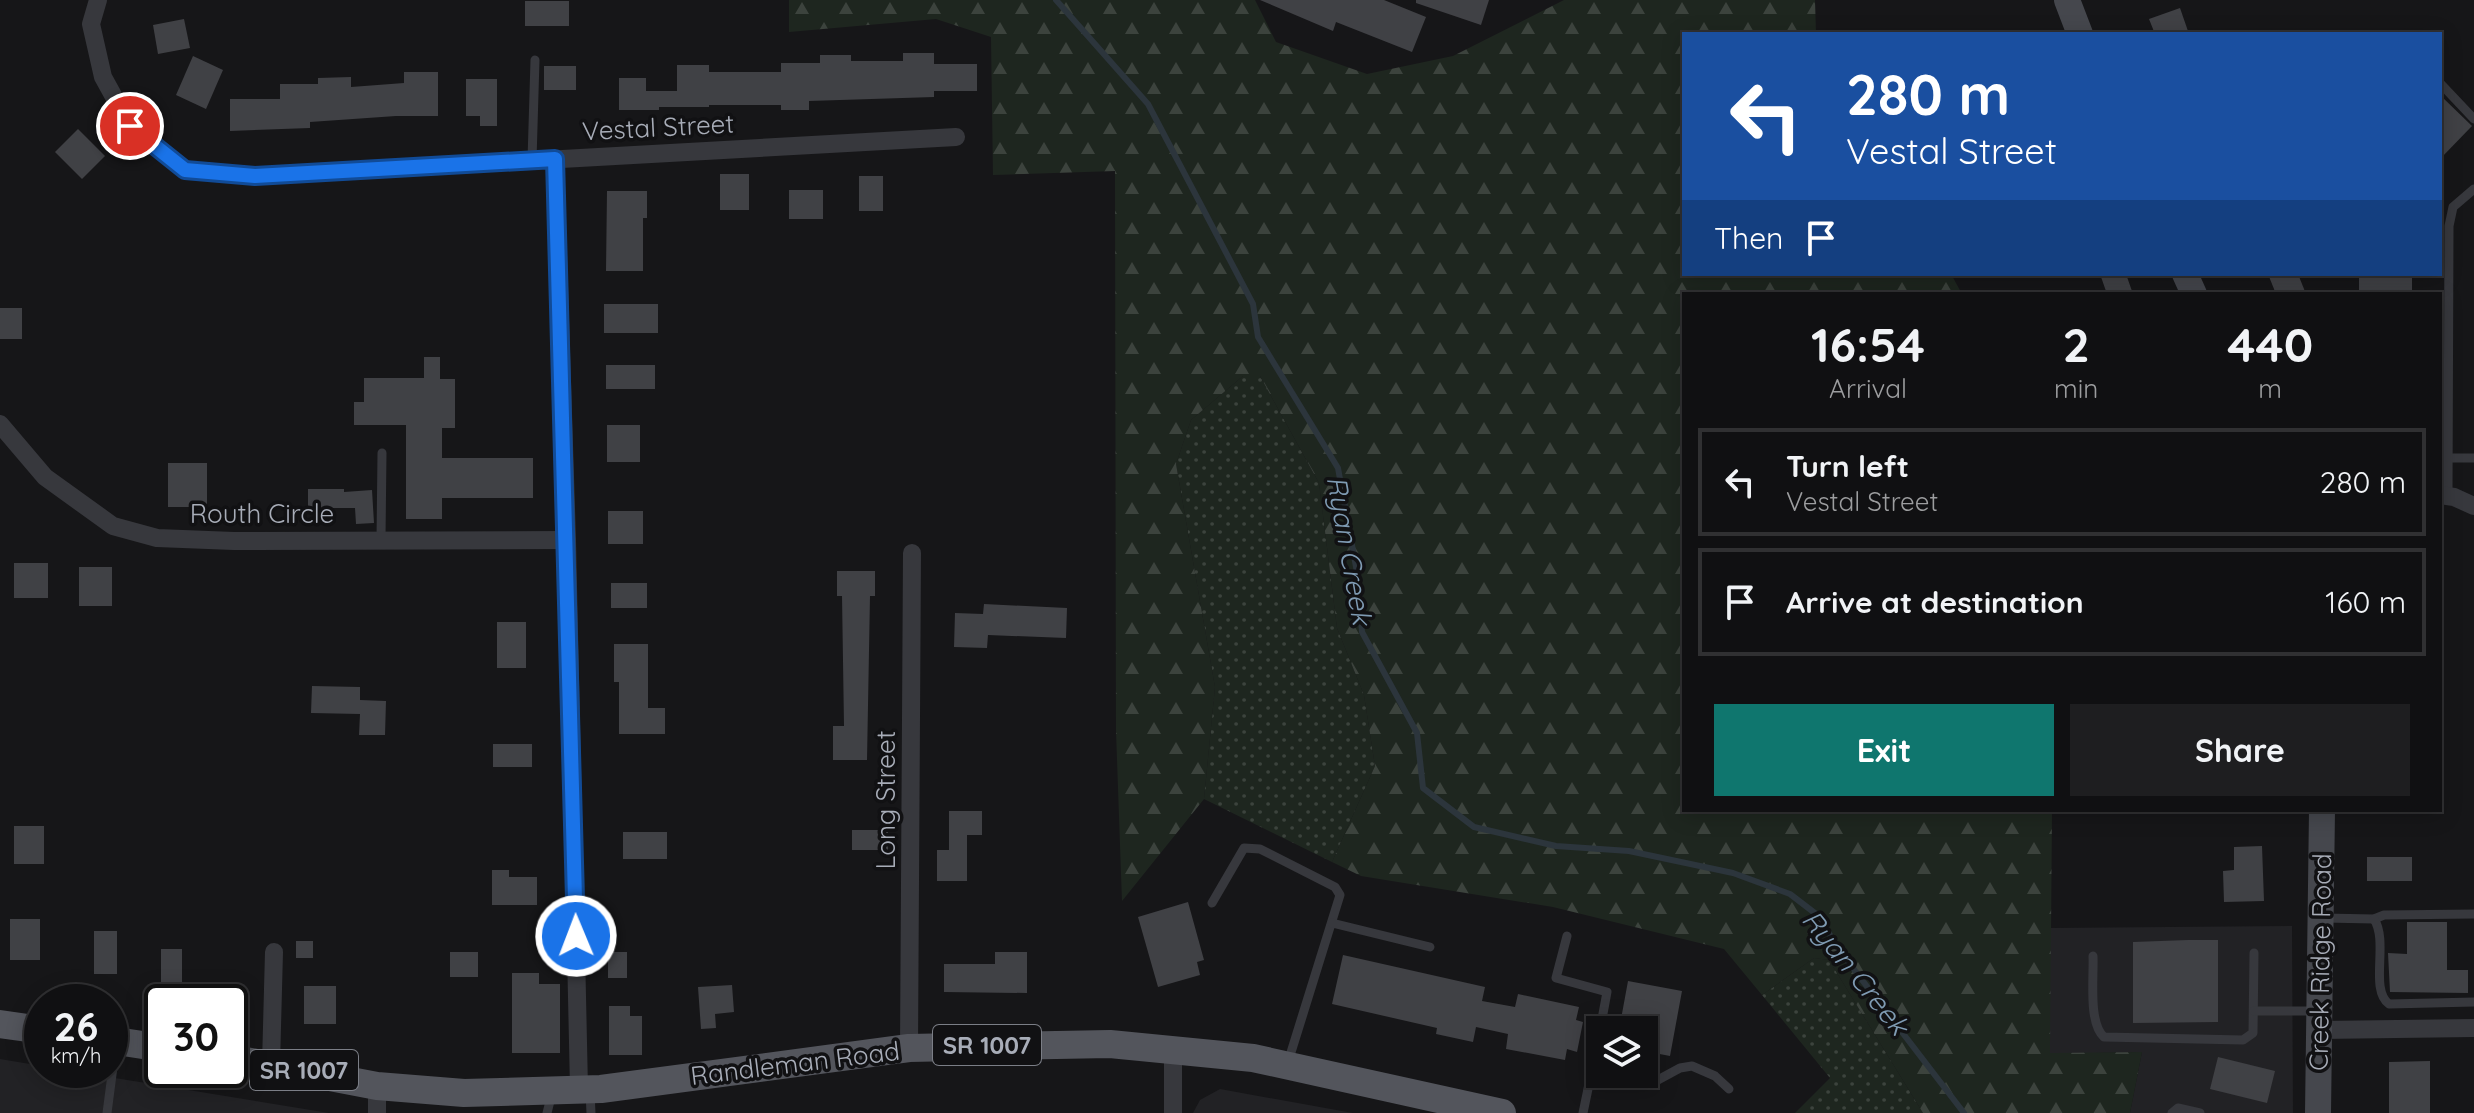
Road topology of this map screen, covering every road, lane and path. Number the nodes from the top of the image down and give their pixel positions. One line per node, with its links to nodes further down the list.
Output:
1 (98, 0): 9 (street, Vestal Street)
2 (2067, 0): 3 (main road)
3 (2079, 32)
4 (535, 60): 9 (lane)
5 (2442, 85): 6 (lane)
6 (2474, 119)
7 (956, 137): 8 (street, Vestal Street)
8 (555, 159): 9 (street, Vestal Street); 18 (street)
9 (532, 160)
10 (2474, 189): 13 (lane)
11 (0, 424): 17 (street, Routh Circle)
12 (382, 453): 17 (lane)
13 (2445, 453): 14 (lane); 15 (lane)
14 (2474, 458)
15 (2444, 495): 16 (street)
16 (2474, 506)
17 (381, 539): 18 (street, Routh Circle)
18 (567, 540): 47 (street)
19 (912, 553): 38 (street, Long Street)
20 (2322, 812): 23 (main road, Creek Ridge Road)
21 (1212, 903): 25 (lane)
22 (2474, 914): 24 (lane)
23 (2321, 918): 24 (lane); 34 (main road, Creek Ridge Road)
24 (2374, 919): 31 (lane)
25 (1332, 923): 27 (lane); 42 (lane)
26 (1567, 936): 33 (lane)
27 (1430, 947)
28 (274, 952): 41 (street)
29 (2254, 953): 32 (lane)
30 (2093, 956): 32 (lane)
31 (2474, 1002)
32 (2254, 1011): 34 (lane)
33 (1603, 1016)
34 (2320, 1021): 37 (street); 55 (main road, Creek Ridge Road)
35 (0, 1024): 36 (main road)
36 (24, 1027)
37 (2474, 1028)
38 (909, 1048): 39 (main road, Randleman Road / SR 1007); 47 (main road, Randleman Road / SR 1007)
39 (1173, 1049): 42 (main road, Randleman Road / SR 1007); 50 (street)
40 (248, 1061): 41 (main road, Randleman Road / SR 1007)
41 (271, 1064): 48 (main road, Randleman Road / SR 1007)
42 (1287, 1066): 51 (main road, Randleman Road / SR 1007)
43 (1658, 1080): 46 (lane)
44 (109, 1088): 49 (lane)
45 (1590, 1088): 52 (lane)
46 (1729, 1089)
47 (572, 1098): 48 (main road, Randleman Road / SR 1007)
48 (377, 1099)
49 (107, 1113)
50 (1173, 1113)
51 (1502, 1113)
52 (1583, 1113)
53 (2172, 1113): 54 (lane)
54 (2200, 1113)
55 (2318, 1113)

